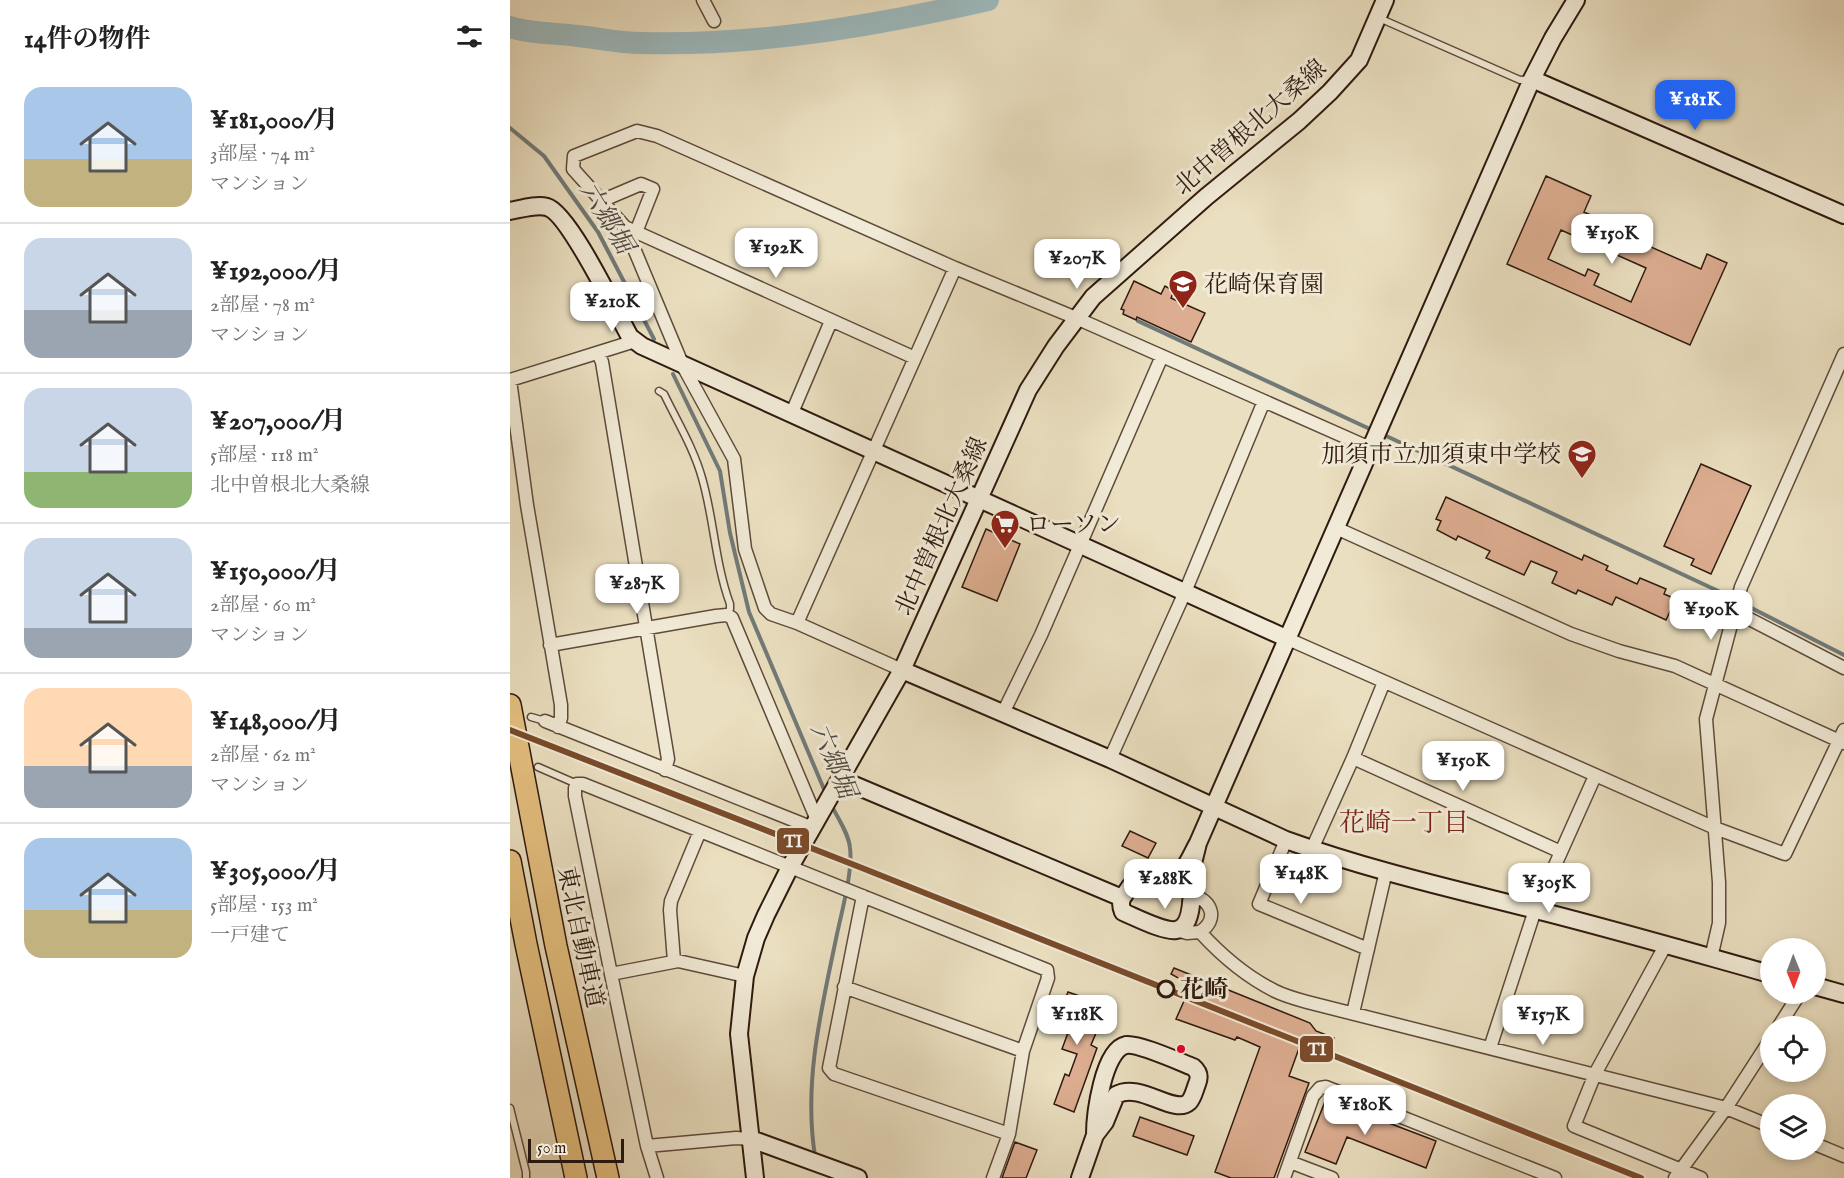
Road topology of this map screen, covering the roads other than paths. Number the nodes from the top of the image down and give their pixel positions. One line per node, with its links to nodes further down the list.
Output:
1 (703, 0): 5 (street)
2 (1385, 0): 4 (street, 北中曽根北大桑線)
3 (1576, 0): 6 (street)
4 (1378, 18): 6 (lane); 12 (street, 北中曽根北大桑線)
5 (714, 21)
6 (1532, 79): 9 (street); 24 (street)
7 (601, 201): 10 (street); 10 (street); 11 (street)
8 (510, 211): 14 (street)
9 (1844, 215)
10 (631, 230): 13 (street); 19 (street)
11 (955, 268): 12 (street); 18 (street)
12 (1076, 318): 17 (street); 26 (street, 北中曽根北大桑線)
13 (831, 321): 18 (street); 23 (street)
14 (635, 341): 15 (street); 19 (street)
15 (598, 353): 20 (street); 33 (street)
16 (1844, 354): 30 (street)
17 (1162, 356): 22 (street); 28 (street)
18 (915, 358): 25 (street)
19 (683, 366): 23 (street); 32 (street)
20 (510, 380): 35 (street)
21 (659, 391): 31 (lane)
22 (1264, 401): 24 (street); 29 (street)
23 (791, 414): 25 (street)
24 (1371, 448): 27 (street)
25 (874, 451): 26 (street); 32 (street)
26 (980, 498): 28 (street); 37 (street, 北中曽根北大桑線)
27 (1336, 528): 34 (street); 39 (street)
28 (1079, 544): 29 (street); 41 (street)
29 (1185, 592): 34 (street); 46 (street)
30 (1734, 611): 36 (street); 39 (street)
31 (727, 615): 33 (street); 53 (street)
32 (797, 623): 37 (street)
33 (647, 628): 35 (street); 48 (street)
34 (1288, 639): 38 (street); 52 (street)
35 (550, 645): 43 (street)
36 (1844, 668)
37 (902, 670): 41 (street); 51 (street, 北中曽根北大桑線)
38 (1384, 682): 45 (street); 49 (street)
39 (1715, 684): 44 (street); 54 (street)
40 (517, 712): 42 (lane); 98 (highway, 東北自動車道)
41 (1003, 713): 46 (street)
42 (545, 721): 43 (street)
43 (558, 727): 48 (street)
44 (1842, 738): 54 (street)
45 (1353, 758): 58 (street); 59 (street)
46 (1110, 759): 52 (street)
47 (538, 767): 50 (lane)
48 (665, 770): 53 (street)
49 (1595, 776): 54 (street); 59 (street)
50 (577, 784): 55 (street); 75 (street)
51 (837, 784): 53 (street, 北中曽根北大桑線); 66 (street)
52 (1213, 807): 56 (street); 57 (street)
53 (817, 820): 61 (street, 北中曽根北大桑線)
54 (1715, 828): 72 (street)
55 (700, 831): 61 (street); 73 (street)
56 (1286, 840): 58 (street); 71 (street)
57 (1198, 843): 63 (street); 65 (street)
58 (1312, 849): 62 (street)
59 (1561, 852): 67 (street)
60 (510, 861): 97 (highway)
61 (790, 867): 64 (street); 76 (street, 北中曽根北大桑線)
62 (1386, 871): 67 (street); 71 (street)
63 (1160, 879): 65 (lane); 66 (street)
64 (859, 895): 77 (street); 82 (street)
65 (1192, 895): 68 (street); 69 (street)
66 (1122, 898): 68 (street)
67 (1535, 910): 70 (street); 81 (street)
68 (1176, 930): 69 (street)
69 (1200, 933): 80 (street)
70 (1665, 946): 72 (street); 84 (street)
71 (1368, 949): 80 (street)
72 (1711, 958): 74 (street)
73 (674, 961): 75 (street); 76 (street)
74 (1760, 971)
75 (610, 974): 91 (street)
76 (745, 976): 90 (street, 北中曽根北大桑線)
77 (844, 987): 82 (street); 88 (street)
78 (1826, 989): 79 (street)
79 (1844, 994)
80 (1353, 1013): 81 (street)
81 (1490, 1048): 84 (street)
82 (1023, 1051): 88 (street)
83 (1760, 1055): 86 (street)
84 (1595, 1074): 86 (street); 95 (street)
85 (510, 1108): 96 (lane)
86 (1726, 1108): 87 (street); 95 (street)
87 (1760, 1122)
88 (1008, 1134): 102 (street)
89 (1095, 1135): 89 (street); 103 (street)
90 (751, 1139): 91 (street); 100 (street, 北中曽根北大桑線); 101 (street)
91 (647, 1146): 99 (street)
92 (1826, 1149): 93 (street)
93 (1844, 1156)
94 (1290, 1162): 104 (street); 105 (street); 106 (street)
95 (1678, 1174): 107 (street)
96 (526, 1178)
97 (576, 1178)
98 (608, 1178)
99 (657, 1178)
100 (755, 1178)
101 (858, 1178)
102 (993, 1178)
103 (1080, 1178)
104 (1284, 1178)
105 (1332, 1178)
106 (1555, 1178)
107 (1701, 1178)

